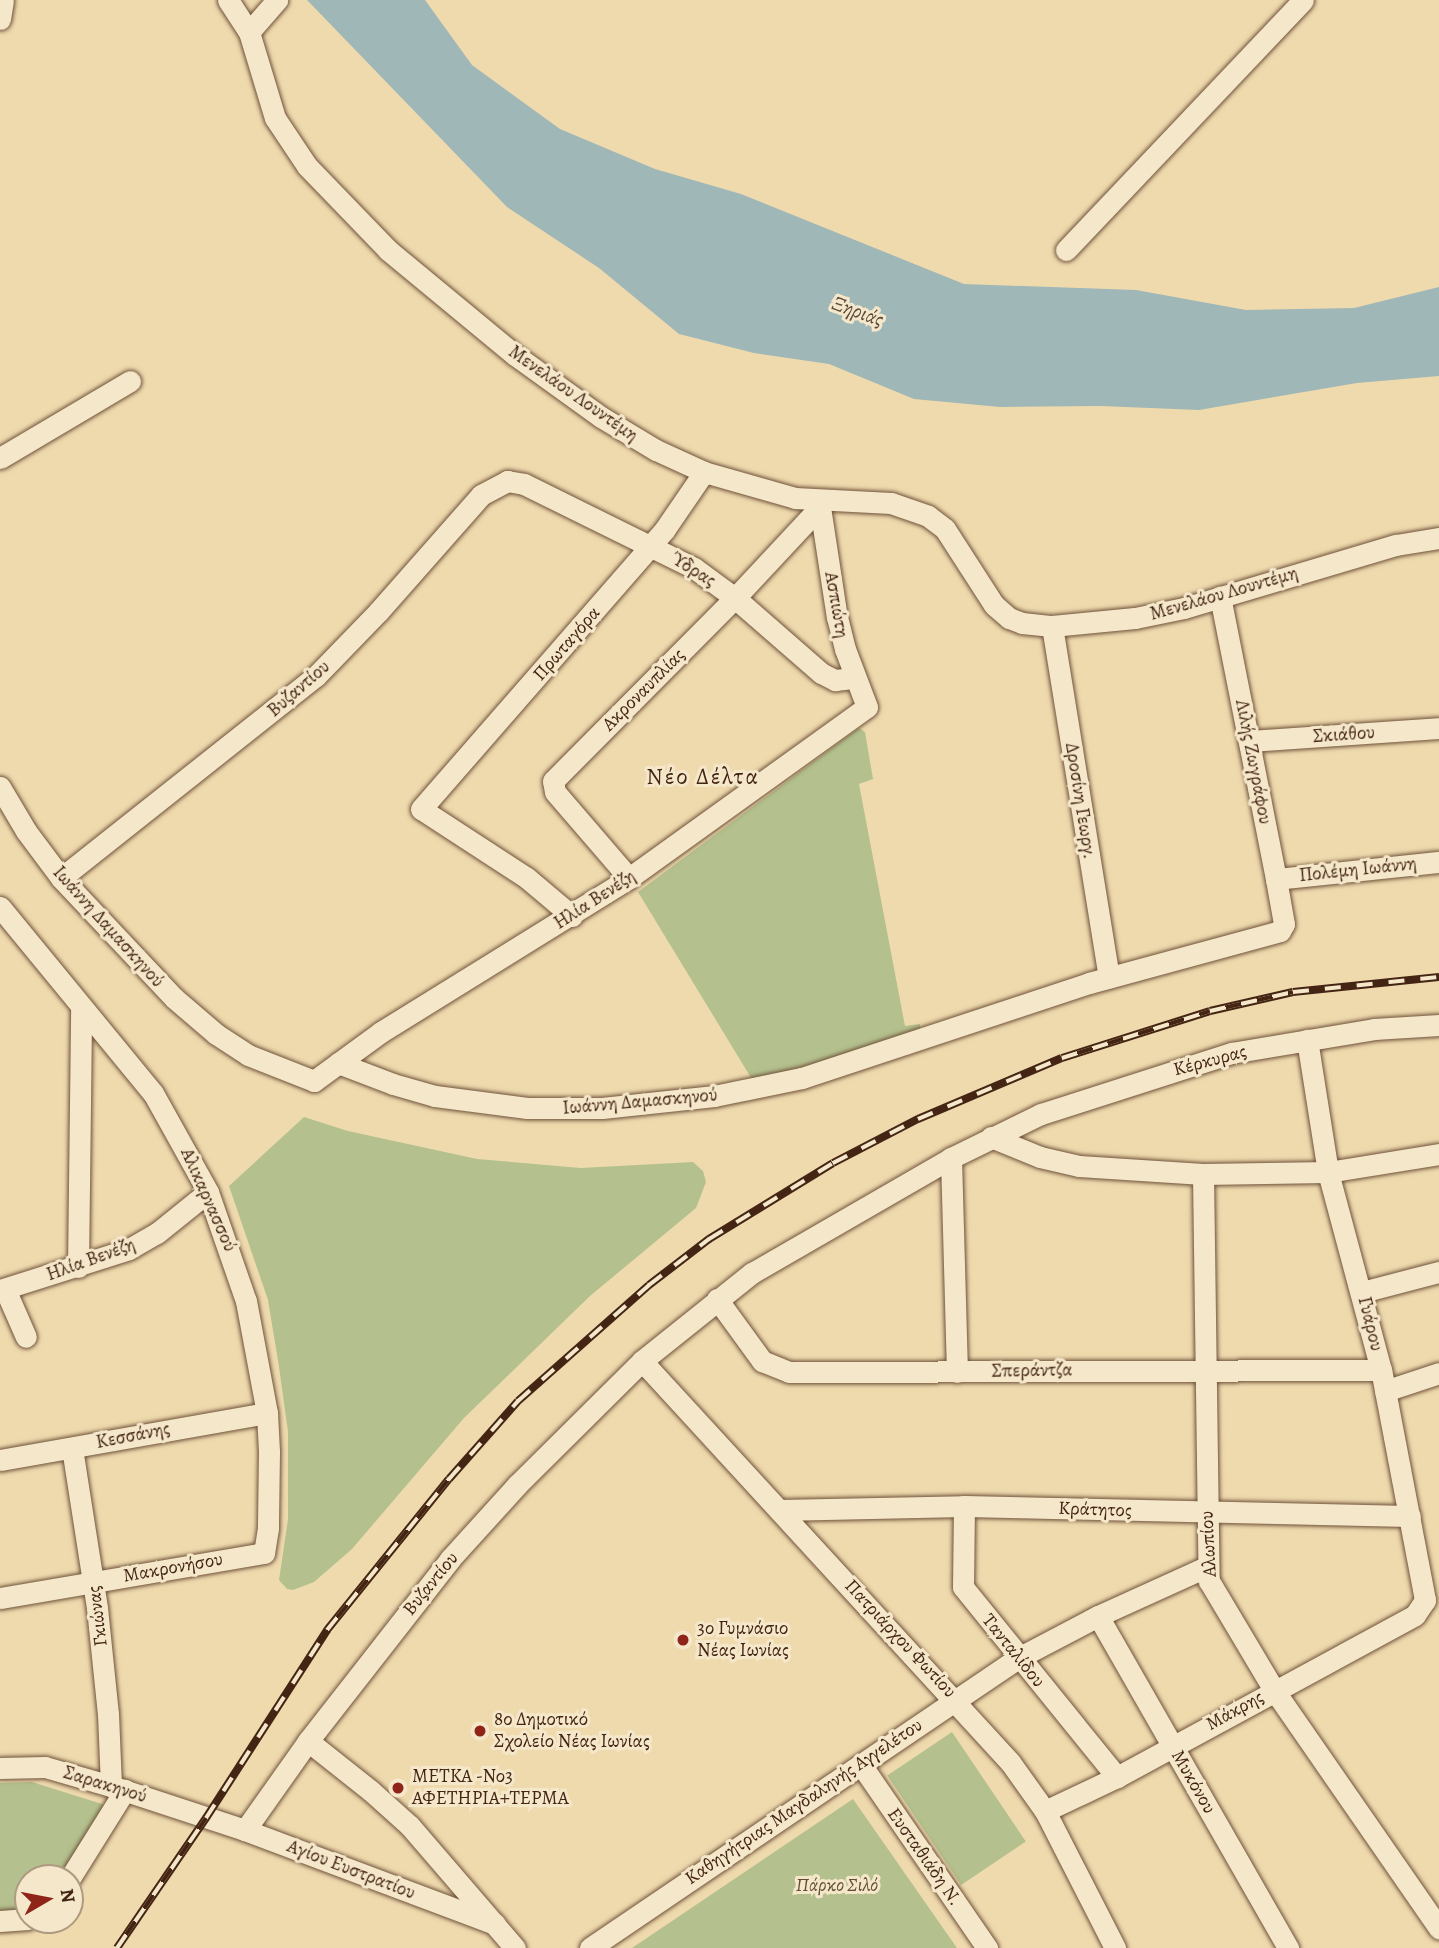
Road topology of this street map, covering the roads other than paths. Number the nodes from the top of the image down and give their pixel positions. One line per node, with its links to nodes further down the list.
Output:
1 (3, 0): 5 (street)
2 (228, 0): 6 (street, Μενελάου Λουντέμη)
3 (276, 0): 6 (street)
4 (1303, 0): 7 (street)
5 (0, 19)
6 (249, 32): 10 (street, Μενελάου Λουντέμη)
7 (1066, 250)
8 (130, 381): 9 (street)
9 (0, 458)
10 (704, 472): 12 (street, Μενελάου Λουντέμη); 14 (street, Πρωταγόρα)
11 (514, 481): 14 (street, Ύδρας); 24 (street, Βυζαντίου)
12 (821, 504): 16 (street, Ακροναυπλίας); 17 (street, Μενελάου Λουντέμη); 18 (street, Ασπιώτη)
13 (1439, 538): 15 (street, Μενελάου Λουντέμη)
14 (652, 545): 16 (street, Ύδρας); 28 (street, Πρωταγόρα)
15 (1220, 597): 17 (street, Μενελάου Λουντέμη); 21 (street, Λιλής Ζωγράφου)
16 (736, 598): 18 (street, Ύδρας); 25 (street, Ακροναυπλίας)
17 (1052, 626): 30 (street, Δροσίνη Γεωργ.)
18 (855, 677): 19 (street, Ασπιώτη)
19 (867, 707): 25 (street, Ηλία Βενέζη)
20 (1439, 728): 21 (street, Σκιάθου)
21 (1249, 741): 26 (street, Λιλής Ζωγράφου)
22 (0, 788): 24 (street, Ιωάννη Δαμασκηνού)
23 (1439, 862): 26 (street, Πολέμη Ιωάννη)
24 (61, 878): 35 (street, Ιωάννη Δαμασκηνού)
25 (629, 878): 28 (street, Ηλία Βενέζη)
26 (1276, 879): 29 (street, Λιλής Ζωγράφου)
27 (0, 906): 31 (street, Αλικαρνασσού)
28 (572, 916): 34 (street, Ηλία Βενέζη)
29 (1284, 927): 30 (street, Ιωάννη Δαμασκηνού)
30 (1109, 977): 34 (street, Ιωάννη Δαμασκηνού)
31 (80, 1008): 41 (street, Αλικαρνασσού); 42 (street)
32 (1439, 1025): 33 (street, Κέρκυρας)
33 (1307, 1040): 36 (street, Κέρκυρας); 39 (street, Γυάρου)
34 (338, 1063): 35 (street, Ηλία Βενέζη)
35 (314, 1081)
36 (991, 1138): 38 (street, Κέρκυρας); 40 (street)
37 (1439, 1154): 39 (street)
38 (951, 1158): 46 (street, Κέρκυρας); 50 (street)
39 (1328, 1172): 40 (street); 45 (street, Γυάρου)
40 (1203, 1174): 49 (street, Αλωπίου)
41 (208, 1192): 42 (street, Ηλία Βενέζη); 53 (street, Αλικαρνασσού)
42 (78, 1267): 44 (street, Ηλία Βενέζη)
43 (1439, 1272): 45 (street)
44 (3, 1290): 47 (street)
45 (1362, 1292): 52 (street, Γυάρου)
46 (717, 1299): 48 (street, Βυζαντίου); 50 (street, Σπεράντζα)
47 (26, 1337)
48 (642, 1361): 57 (street, Πατριάρχου Φωτίου); 69 (street, Βυζαντίου)
49 (1206, 1368): 50 (street, Σπεράντζα); 52 (street, Σπεράντζα); 58 (street, Αλωπίου)
50 (957, 1372)
51 (1439, 1373): 52 (street, Σπεράντζα)
52 (1383, 1380): 59 (street, Γυάρου)
53 (267, 1413): 54 (street, Κεσσάνης); 60 (street, Αλικαρνασσού)
54 (72, 1448): 55 (street, Κεσσάνης); 62 (street, Γκιώνας)
55 (0, 1460)
56 (964, 1506): 57 (street, Κράτητος); 58 (street, Κράτητος); 66 (street, Τανταλίδου)
57 (779, 1510): 68 (street, Πατριάρχου Φωτίου)
58 (1207, 1513): 59 (street, Κράτητος); 61 (street, Αλωπίου)
59 (1410, 1516): 64 (street, Γυάρου)
60 (264, 1553): 62 (street, Μακρονήσου)
61 (1208, 1566): 65 (street, Καθηγήτριας Μαγδαληνής Αγγελέτου); 67 (street, Αλωπίου)
62 (94, 1581): 63 (street, Μακρονήσου); 74 (street, Γκιώνας)
63 (0, 1598)
64 (1422, 1608): 67 (street, Μάκρης)
65 (1098, 1616): 66 (street, Καθηγήτριας Μαγδαληνής Αγγελέτου); 70 (street, Μυκόνου)
66 (1018, 1658): 68 (street, Καθηγήτριας Μαγδαληνής Αγγελέτου); 73 (street, Τανταλίδου)
67 (1275, 1690): 70 (street, Μάκρης); 80 (street, Αλωπίου)
68 (955, 1698): 71 (street, Καθηγήτριας Μαγδαληνής Αγγελέτου); 75 (street, Πατριάρχου Φωτίου)
69 (308, 1741): 77 (street, Βυζαντίου); 79 (street, Αγίου Ευστρατίου)
70 (1172, 1746): 73 (street, Μάκρης); 85 (street, Μυκόνου)
71 (862, 1766): 82 (street, Καθηγήτριας Μαγδαληνής Αγγελέτου); 83 (street, Ευσταθιάδη Ν.)
72 (0, 1768): 74 (street, Σαρακηνού)
73 (1117, 1777): 75 (street, Μάκρης)
74 (118, 1788): 76 (street, Σαρακηνού); 78 (street)
75 (1045, 1811): 84 (street, Πατριάρχου Φωτίου)
76 (206, 1818): 77 (street, Αγίου Ευστρατίου)
77 (245, 1830): 79 (street, Αγίου Ευστρατίου)
78 (77, 1864)
79 (495, 1924): 81 (street, Αγίου Ευστρατίου)
80 (1439, 1928)
81 (515, 1948)
82 (590, 1948)
83 (987, 1948)
84 (1115, 1948)
85 (1288, 1948)

